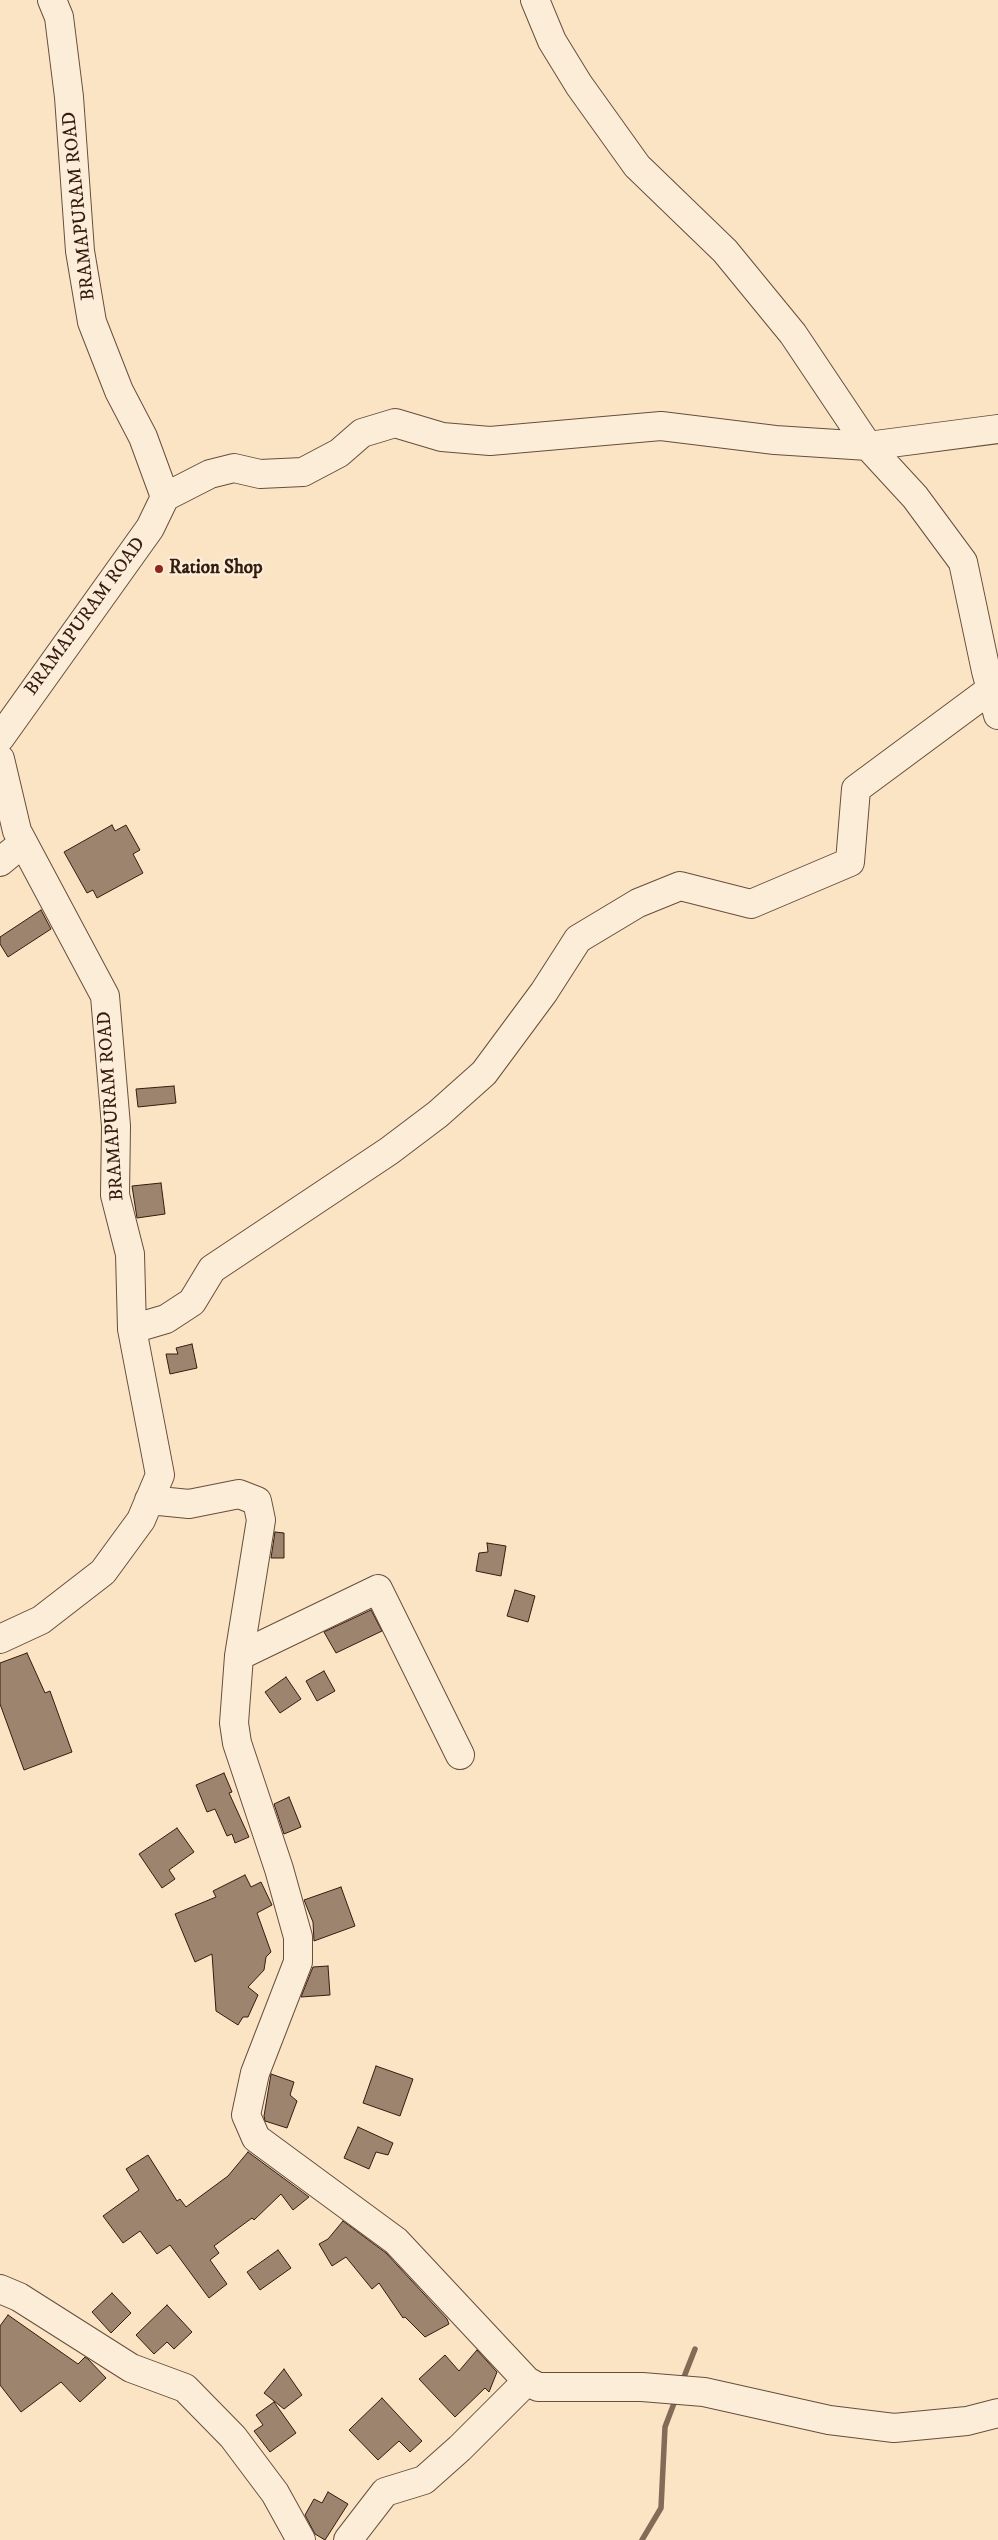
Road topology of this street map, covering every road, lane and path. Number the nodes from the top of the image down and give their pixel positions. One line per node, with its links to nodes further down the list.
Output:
1 (52, 0): 5 (street, BRAMAPURAM ROAD)
2 (534, 0): 4 (street)
3 (998, 429): 4 (street)
4 (868, 446): 5 (street); 6 (street)
5 (165, 497): 8 (street, BRAMAPURAM ROAD)
6 (991, 690): 7 (street); 12 (street)
7 (998, 715)
8 (0, 738)
9 (0, 759): 10 (street, BRAMAPURAM ROAD)
10 (23, 842): 11 (street); 12 (street, BRAMAPURAM ROAD)
11 (0, 862)
12 (132, 1329): 13 (street, BRAMAPURAM ROAD)
13 (149, 1500): 14 (street, BRAMAPURAM ROAD); 15 (street)
14 (0, 1639)
15 (239, 1656): 16 (street); 18 (street)
16 (460, 1755)
17 (0, 2289): 20 (street)
18 (527, 2381): 19 (street); 21 (street)
19 (998, 2413)
20 (302, 2540)
21 (348, 2540)

